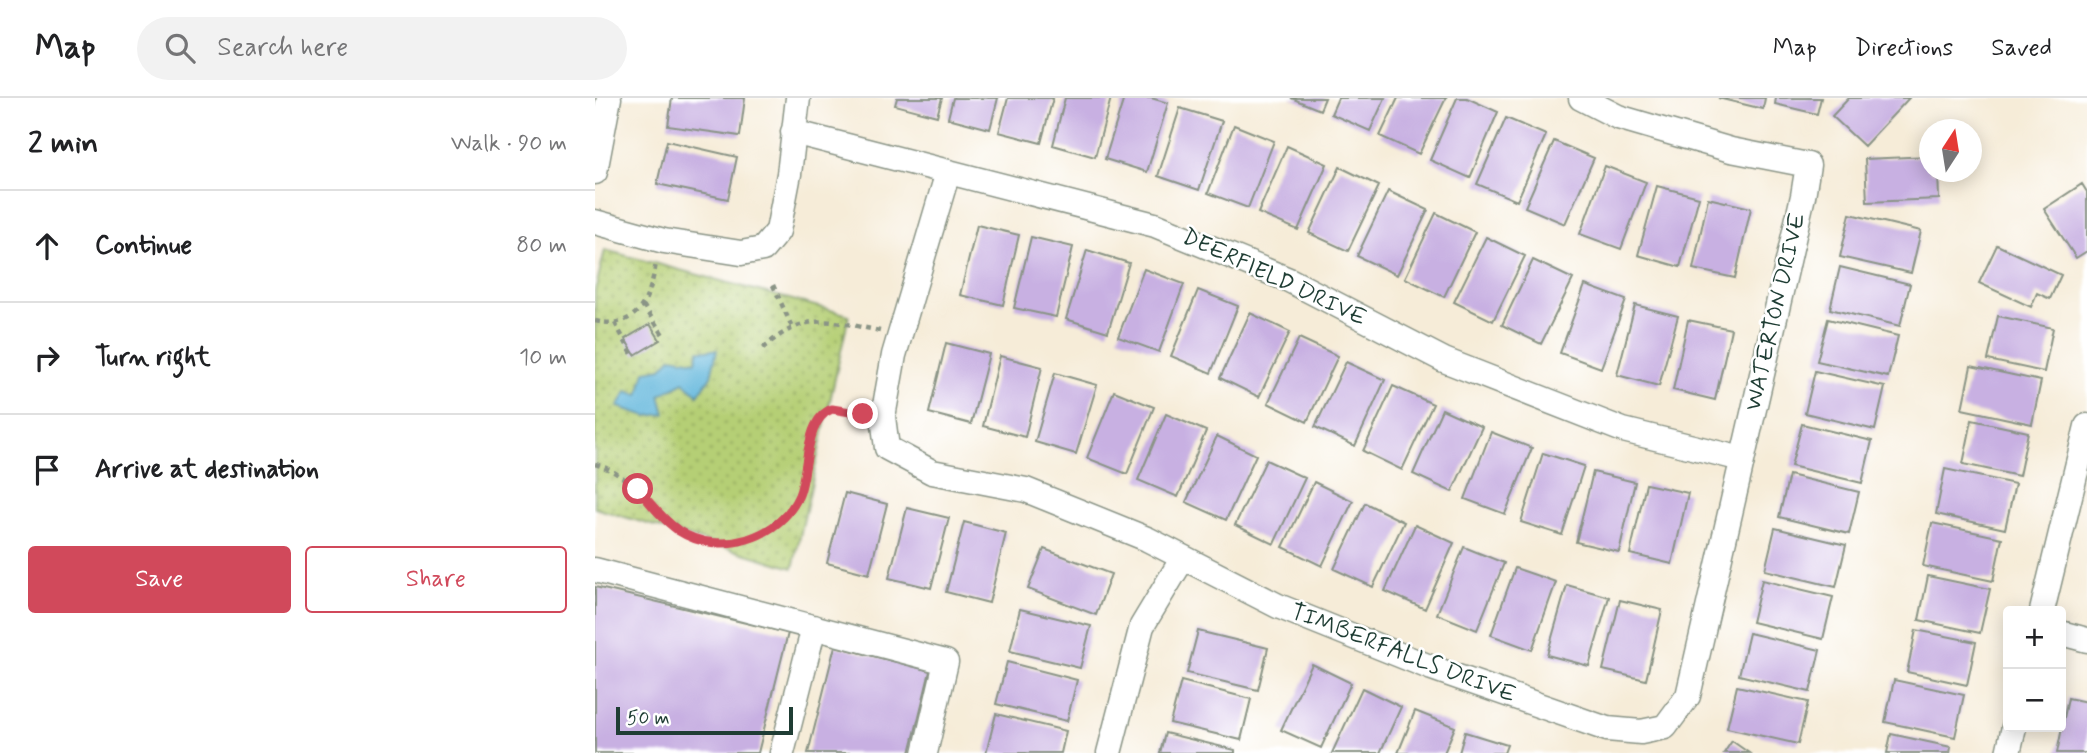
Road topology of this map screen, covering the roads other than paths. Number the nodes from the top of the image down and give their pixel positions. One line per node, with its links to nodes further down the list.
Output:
1 (609, 98): 5 (street)
2 (798, 98): 4 (street)
3 (1591, 100): 9 (street, WATERTON DRIVE)
4 (793, 132): 6 (street, DEERFIELD DRIVE); 7 (street)
5 (595, 172)
6 (948, 172): 9 (street, DEERFIELD DRIVE); 10 (street, TIMBERFALLS DRIVE)
7 (595, 222)
8 (2087, 426): 12 (street)
9 (1742, 459): 10 (street, TIMBERFALLS DRIVE)
10 (1183, 558): 19 (street)
11 (595, 570): 13 (street)
12 (2043, 606)
13 (814, 627): 17 (street); 18 (street)
14 (2066, 634): 15 (street)
15 (2087, 640)
16 (2013, 732): 20 (street)
17 (782, 753)
18 (925, 753)
19 (1109, 753)
20 (2008, 753)

